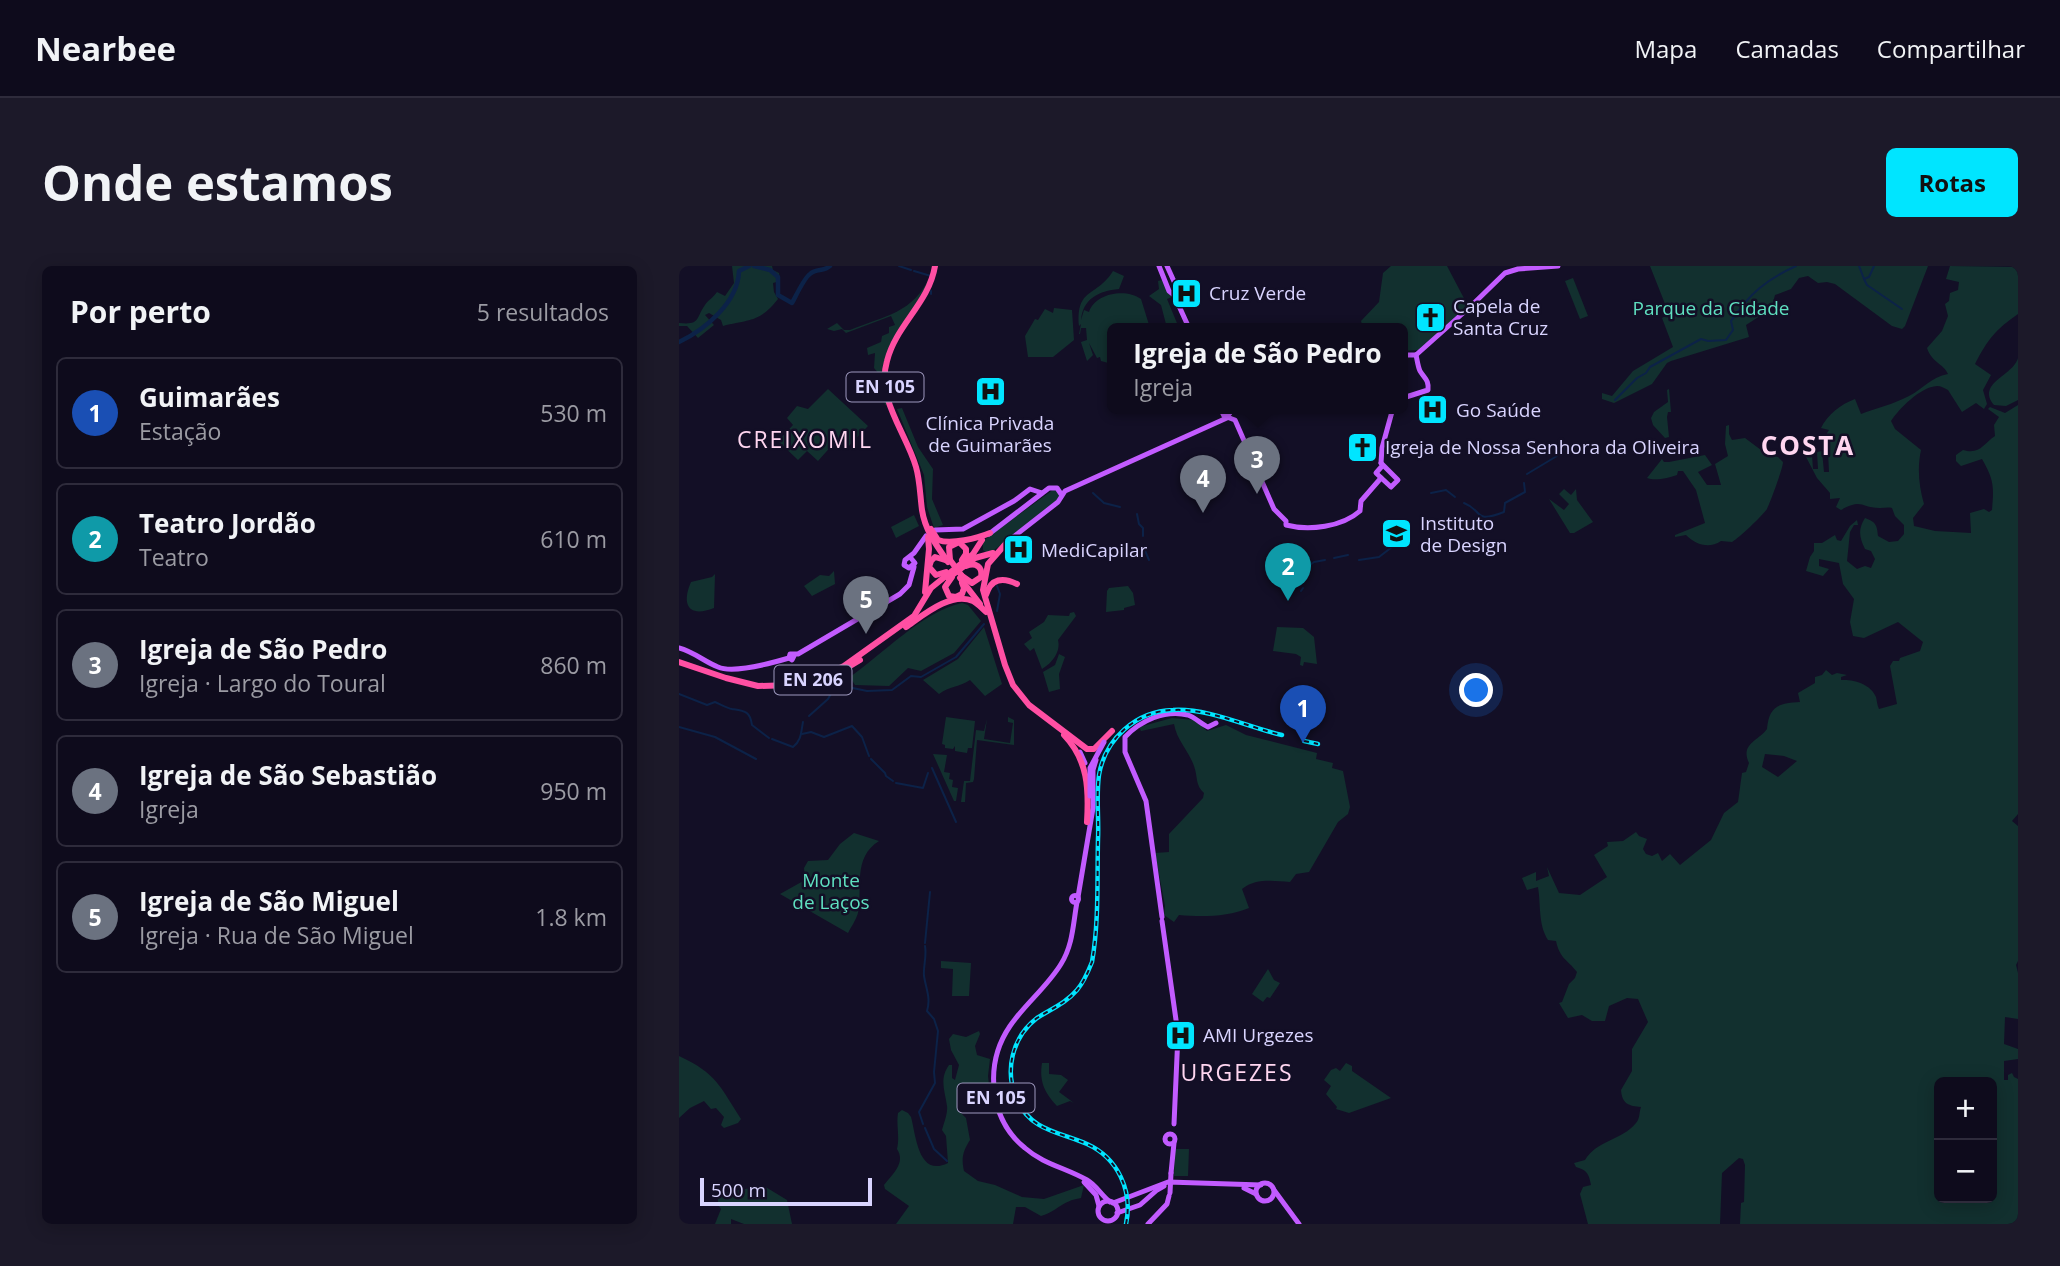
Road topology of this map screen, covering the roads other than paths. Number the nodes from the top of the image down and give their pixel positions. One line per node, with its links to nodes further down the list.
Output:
1 (1158, 266): 6 (main road)
2 (1167, 266): 5 (main road)
3 (1558, 266): 10 (main road)
4 (935, 272): 21 (highway, EN 105)
5 (1171, 275): 6 (main road); 7 (main road)
6 (1163, 277): 7 (main road)
7 (1174, 291): 8 (main road)
8 (1188, 323)
9 (1408, 355): 10 (main road)
10 (1416, 355): 11 (main road)
11 (1408, 396)
12 (1224, 414): 15 (main road)
13 (1229, 414): 15 (main road)
14 (1392, 414): 16 (main road)
15 (1226, 418): 17 (main road); 19 (main road)
16 (1382, 465): 17 (main road); 17 (main road)
17 (1381, 478)
18 (1042, 493): 19 (main road); 20 (main road); 22 (main road)
19 (1061, 494): 25 (main road)
20 (1003, 511): 21 (main road); 22 (main road)
21 (930, 527): 22 (highway); 27 (highway, EN 105); 30 (highway)
22 (993, 531): 24 (main road)
23 (926, 536): 33 (main road)
24 (982, 540): 26 (main road); 28 (highway, EN 206)
25 (1009, 540): 26 (highway)
26 (995, 555): 28 (highway, EN 206); 28 (highway); 31 (highway); 31 (highway)
27 (949, 561): 28 (highway); 29 (highway, EN 105, bridge); 29 (highway)
28 (965, 565): 29 (highway, EN 206); 29 (highway)
29 (957, 575): 30 (highway, EN 206); 31 (highway, EN 105); 32 (highway, EN 206)
30 (923, 601): 34 (highway, EN 206)
31 (987, 610): 32 (highway); 37 (highway, EN 105)
32 (910, 625): 34 (highway, EN 206)
33 (679, 648)
34 (679, 664)
35 (1216, 723): 51 (main road, bridge)
36 (1112, 731): 37 (highway); 38 (main road); 39 (main road, bridge)
37 (1069, 738): 38 (main road, bridge); 39 (highway, EN 105)
38 (1098, 754): 39 (main road)
39 (1088, 823): 40 (main road, EN 105)
40 (1066, 1171): 45 (main road, EN 105); 46 (main road, EN 105)
41 (1261, 1185): 42 (main road); 43 (main road); 45 (main road)
42 (1273, 1189): 44 (main road); 52 (main road)
43 (1256, 1194): 44 (main road); 47 (main road)
44 (1268, 1200): 52 (main road)
45 (1112, 1202): 46 (main road); 47 (main road, EN 105)
46 (1098, 1207): 48 (main road, EN 105)
47 (1117, 1213): 49 (main road)
48 (1099, 1215): 49 (main road); 50 (main road, EN 105)
49 (1111, 1222)
50 (1101, 1224)
51 (1148, 1224)
52 (1297, 1224)

